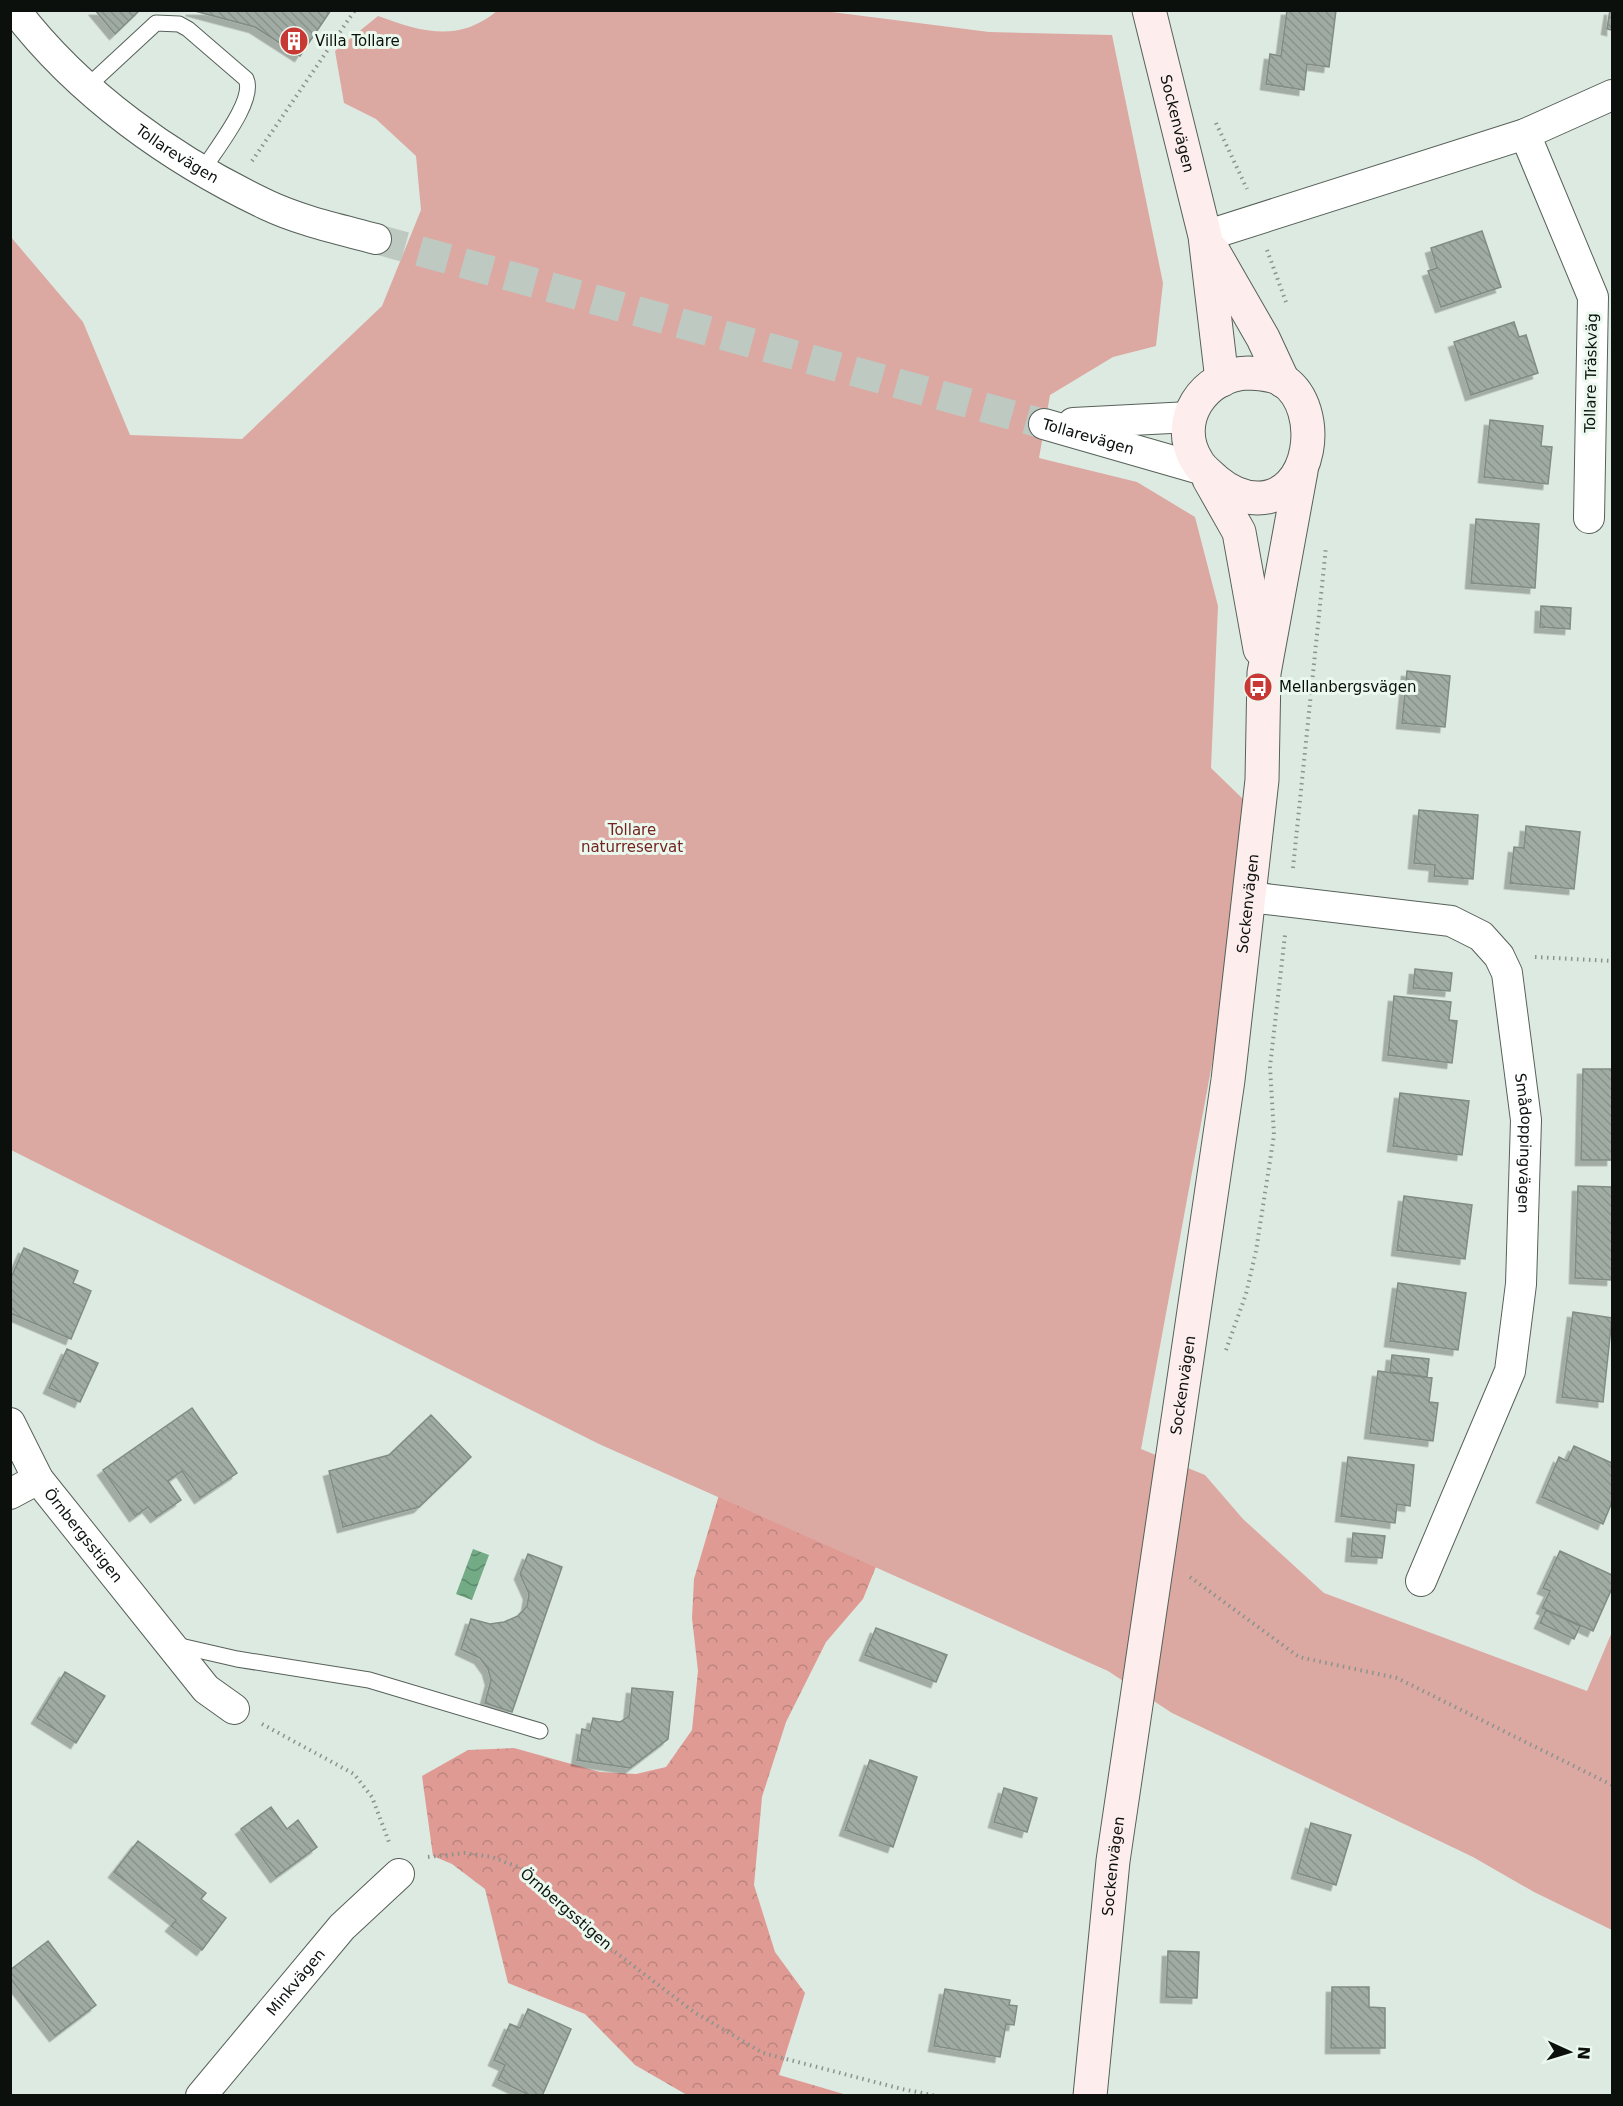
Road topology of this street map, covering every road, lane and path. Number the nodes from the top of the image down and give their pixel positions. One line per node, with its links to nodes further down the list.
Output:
1 (15, 10): 4 (street, Tollarevägen)
2 (355, 10): 7 (path)
3 (1149, 10): 9 (street, Sockenvägen)
4 (88, 86): 8 (street, Tollarevägen); 8 (lane)
5 (1612, 95): 6 (street)
6 (1525, 134): 9 (street); 16 (street, Tollare Träskväg)
7 (250, 165)
8 (203, 170): 10 (street, Tollarevägen)
9 (1205, 236): 11 (street, Sockenvägen); 12 (street, Sockenvägen)
10 (376, 239)
11 (1222, 380): 12 (street); 13 (street)
12 (1283, 381): 15 (street)
13 (1190, 417): 14 (street); 14 (street, Tollarevägen)
14 (1204, 470): 15 (street); 17 (street, Sockenvägen)
15 (1301, 471): 17 (street, Sockenvägen)
16 (1589, 518)
17 (1264, 673): 18 (street, Sockenvägen)
18 (1249, 897): 25 (street, Smådoppingvägen); 33 (street, Sockenvägen)
19 (1563, 958): 20 (path)
20 (1612, 961)
21 (10, 1423): 22 (street, Örnbergsstigen)
22 (38, 1479): 23 (street); 26 (street, Örnbergsstigen)
23 (10, 1494)
24 (1182, 1572): 29 (path)
25 (1421, 1581)
26 (168, 1642): 27 (street, Örnbergsstigen); 28 (lane)
27 (234, 1709): 30 (path)
28 (540, 1731)
29 (1612, 1785)
30 (399, 1874): 31 (street, Minkvägen); 32 (path, Örnbergsstigen)
31 (201, 2096)
32 (937, 2096)
33 (1090, 2096)

